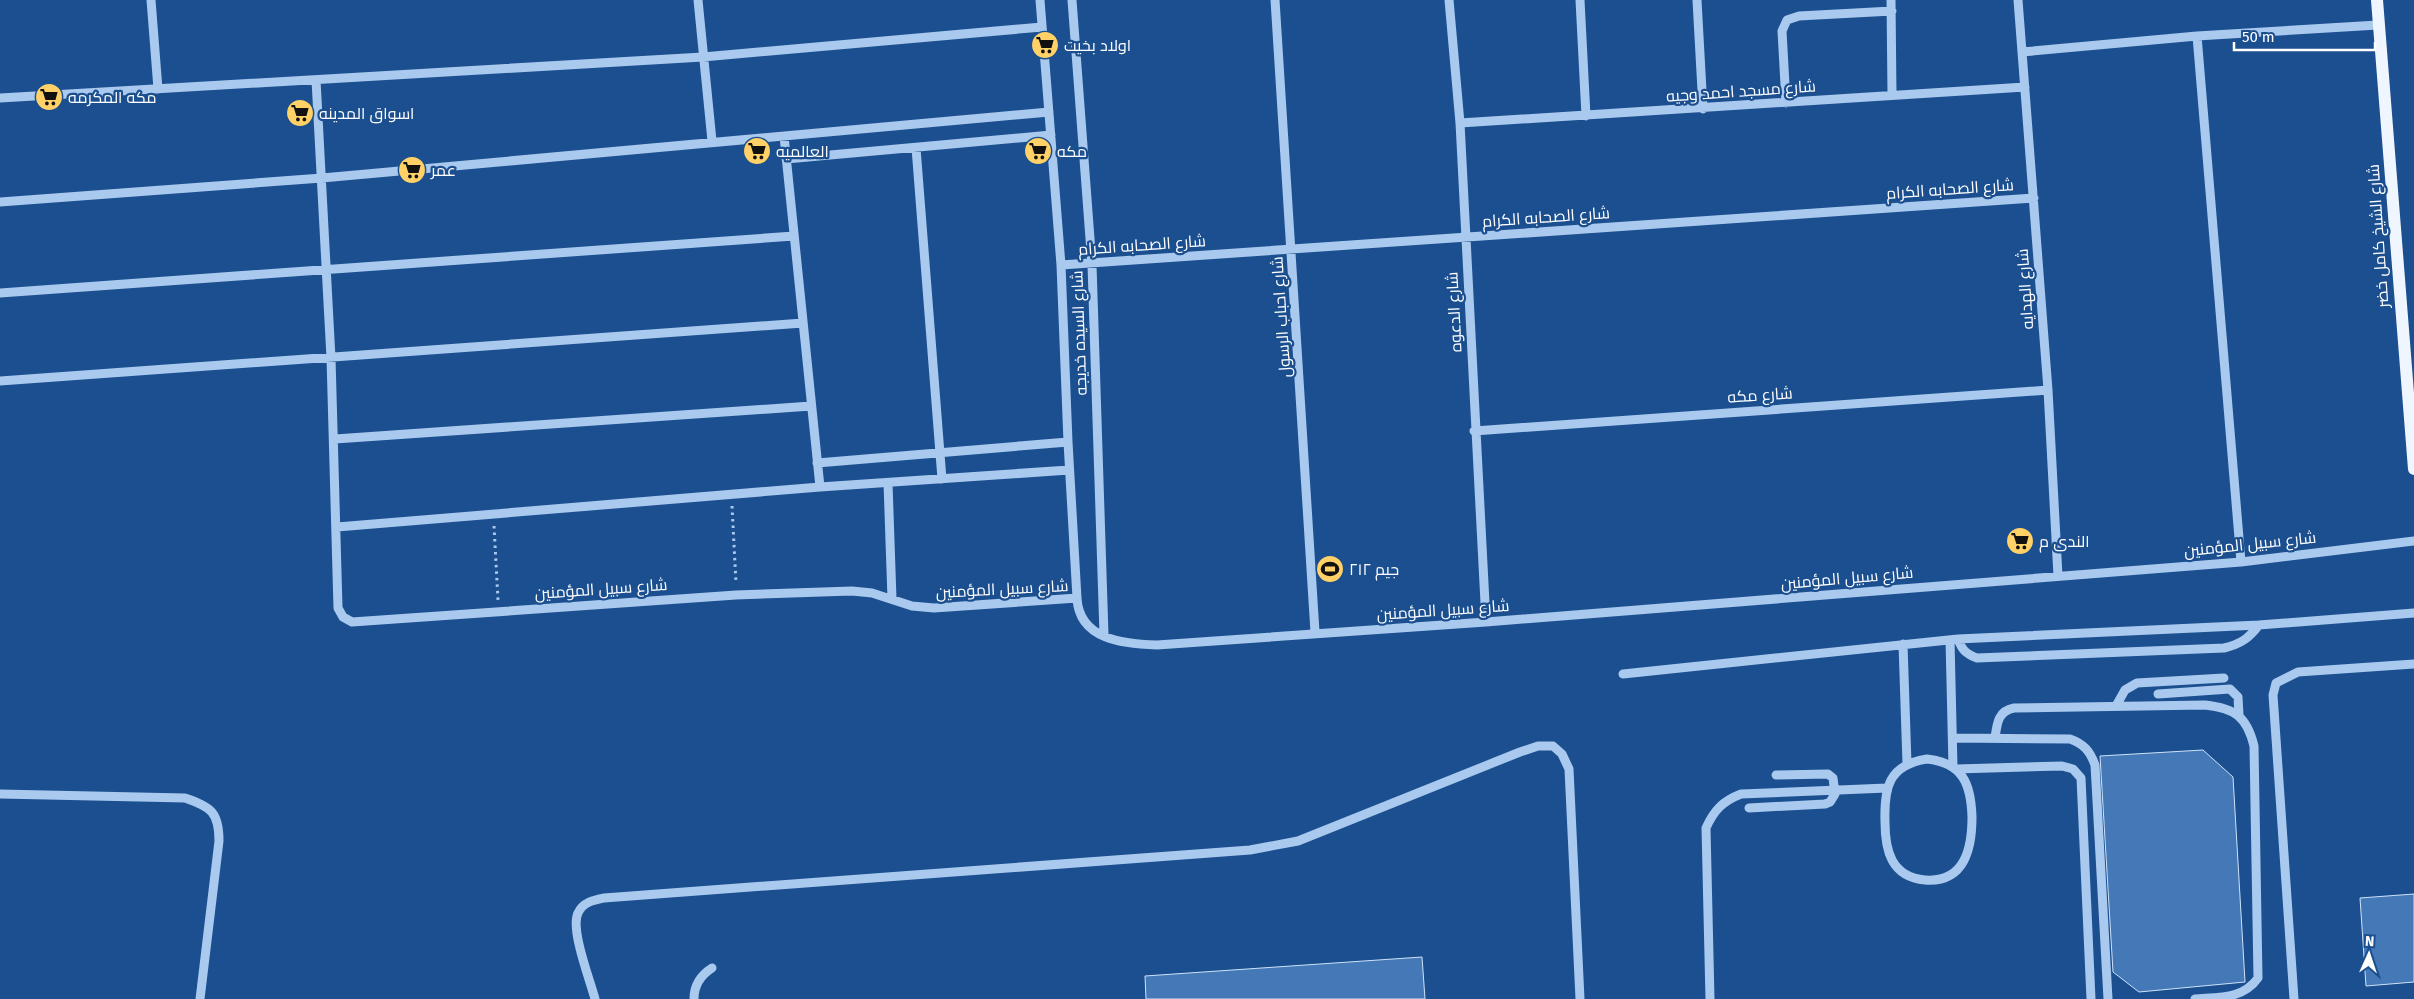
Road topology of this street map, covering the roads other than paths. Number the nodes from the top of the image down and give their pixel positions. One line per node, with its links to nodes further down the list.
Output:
1 (151, 0): 20 (street)
2 (698, 0): 17 (street)
3 (1040, 0): 14 (street, شارع السيده خديجه)
4 (1072, 0): 39 (street, شارع السيده خديجه)
5 (1275, 0): 38 (street, شارع احباب الرسول)
6 (1449, 0): 27 (street, شارع الدعوه)
7 (1580, 0): 26 (street)
8 (1697, 0): 24 (street)
9 (1891, 0): 12 (street)
10 (2018, 0): 16 (street, شارع الهدايه)
11 (2377, 0): 13 (main road, شارع الشيخ كامل خضر)
12 (1892, 11): 21 (street); 23 (street)
13 (2378, 24): 15 (street); 53 (main road, شارع الشيخ كامل خضر)
14 (1042, 26): 17 (street); 25 (street, شارع السيده خديجه)
15 (2197, 36): 16 (street); 60 (street)
16 (2022, 52): 19 (street, شارع الهدايه)
17 (703, 57): 18 (street); 30 (street)
18 (316, 80): 20 (street); 33 (street, شارع سبيل المؤمنين)
19 (2024, 87): 21 (street, شارع مسجد احمد وجيه); 34 (street, شارع الهدايه)
20 (158, 89): 22 (street)
21 (1892, 95): 23 (street, شارع مسجد احمد وجيه)
22 (0, 98)
23 (1786, 103): 24 (street, شارع مسجد احمد وجيه)
24 (1702, 109): 26 (street, شارع مسجد احمد وجيه)
25 (1049, 112): 28 (street, شارع السيده خديجه); 29 (street)
26 (1586, 116): 27 (street, شارع مسجد احمد وجيه)
27 (1460, 123): 37 (street, شارع الدعوه)
28 (1051, 135): 31 (street); 40 (street, شارع السيده خديجه)
29 (784, 136): 30 (street); 32 (street)
30 (712, 141): 33 (street)
31 (916, 148): 32 (street); 51 (street)
32 (786, 160): 36 (street)
33 (322, 178): 35 (street); 41 (street, شارع سبيل المؤمنين)
34 (2034, 198): 37 (street, شارع الصحابه الكرام); 46 (street, شارع الهدايه)
35 (0, 202)
36 (794, 236): 41 (street); 43 (street)
37 (1465, 238): 38 (street, شارع الصحابه الكرام); 48 (street, شارع الدعوه)
38 (1292, 249): 39 (street, شارع الصحابه الكرام); 67 (street, شارع احباب الرسول)
39 (1092, 264): 40 (street, شارع الصحابه الكرام); 68 (street, شارع السيده خديجه)
40 (1061, 265): 50 (street, شارع السيده خديجه)
41 (326, 270): 42 (street); 44 (street, شارع سبيل المؤمنين)
42 (0, 293)
43 (803, 323): 44 (street); 47 (street)
44 (332, 358): 45 (street); 49 (street, شارع سبيل المؤمنين)
45 (0, 381)
46 (2048, 390): 48 (street, شارع مكه); 61 (street, شارع الهدايه)
47 (811, 406): 49 (street); 52 (street)
48 (1474, 430): 65 (street, شارع الدعوه)
49 (335, 439): 58 (street, شارع سبيل المؤمنين)
50 (1068, 442): 51 (street); 54 (street, شارع السيده خديجه)
51 (940, 454): 52 (street); 55 (street)
52 (817, 463): 57 (street)
53 (2414, 469)
54 (1069, 470): 55 (street); 62 (street, شارع السيده خديجه)
55 (942, 479): 56 (street)
56 (888, 483): 57 (street); 63 (street)
57 (820, 488): 58 (street)
58 (337, 527): 63 (street, شارع سبيل المؤمنين)
59 (2414, 541): 60 (street, شارع سبيل المؤمنين)
60 (2241, 562): 61 (street, شارع سبيل المؤمنين)
61 (2058, 576): 65 (street, شارع سبيل المؤمنين)
62 (1077, 598): 63 (street, شارع سبيل المؤمنين); 68 (street, شارع سبيل المؤمنين)
63 (892, 599)
64 (2414, 613): 66 (street)
65 (1486, 622): 67 (street, شارع سبيل المؤمنين)
66 (2259, 625): 69 (street); 69 (street)
67 (1315, 632): 68 (street, شارع سبيل المؤمنين)
68 (1104, 635)
69 (1954, 640): 70 (street); 77 (street)
70 (1902, 644): 72 (street); 79 (street)
71 (2414, 664): 95 (street)
72 (1623, 674)
73 (2224, 678): 75 (street)
74 (2158, 694): 76 (street)
75 (2116, 706): 76 (street); 78 (street)
76 (2238, 715): 94 (street)
77 (1953, 738): 78 (street); 80 (street)
78 (1995, 738): 93 (street)
79 (1907, 764): 80 (street); 82 (street)
80 (1955, 768): 82 (street); 92 (street)
81 (1776, 775): 83 (street)
82 (1887, 788): 83 (street)
83 (1836, 790): 85 (street); 91 (street)
84 (0, 794): 87 (street)
85 (1749, 808)
86 (712, 968): 89 (street)
87 (200, 999)
88 (595, 999): 90 (street)
89 (694, 999)
90 (1580, 999)
91 (1710, 999)
92 (2090, 999)
93 (2108, 999)
94 (2195, 999)
95 (2294, 999)

